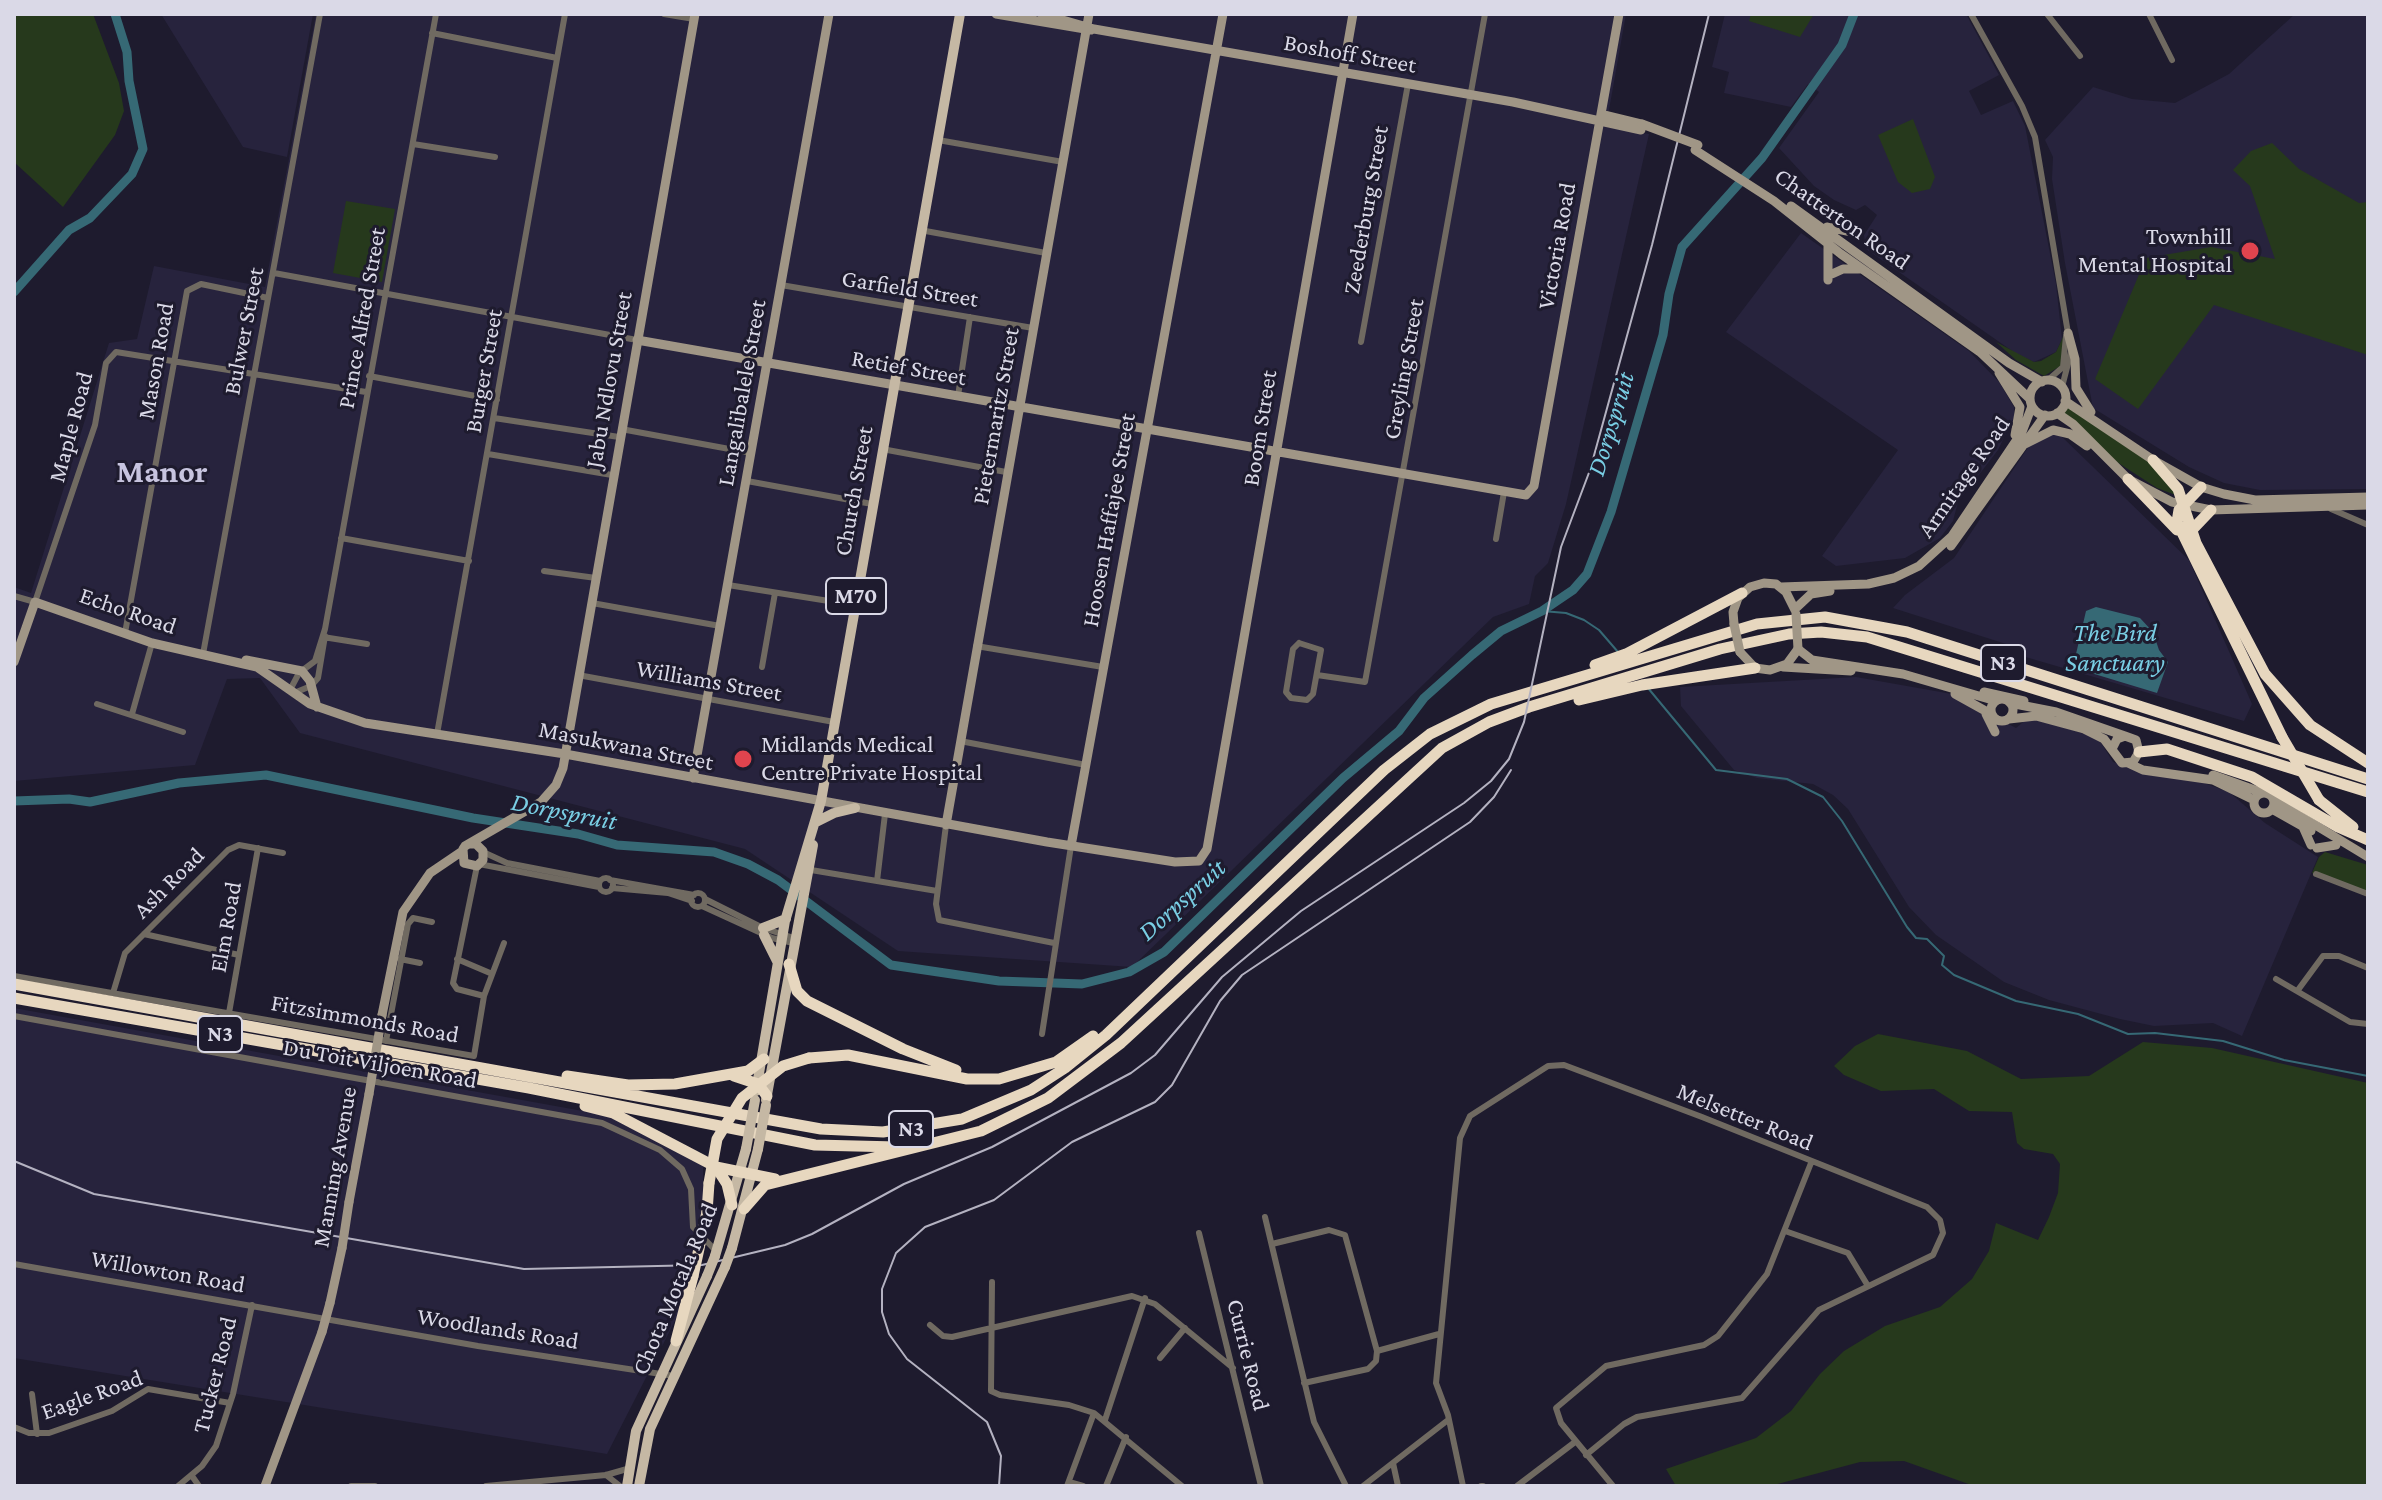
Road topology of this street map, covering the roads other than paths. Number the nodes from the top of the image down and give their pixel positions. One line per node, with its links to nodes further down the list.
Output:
1 (320, 14): 37 (street, Bulwer Street)
2 (436, 14): 18 (street, Prince Alfred Street)
3 (565, 14): 21 (street, Burger Street)
4 (664, 14): 16 (street)
5 (829, 14): 38 (street, Langalibalele Street)
6 (957, 14): 27 (main road, Church Street / M70)
7 (996, 14): 17 (street, Boshoff Street)
8 (1042, 14): 17 (street, Boshoff Street)
9 (1223, 14): 19 (street, Hoosen Haffajee Street)
10 (1353, 14): 23 (street, Boom Street)
11 (1485, 14): 25 (street, Greyling Street)
12 (1619, 14): 26 (street, Victoria Road)
13 (2047, 14): 20 (street)
14 (2149, 14): 22 (street)
15 (1974, 15): 44 (street)
16 (695, 16): 47 (street, Jabu Ndlovu Street)
17 (1089, 25): 19 (street, Boshoff Street); 30 (street, Pietermaritz Street)
18 (432, 33): 21 (street); 28 (street, Prince Alfred Street)
19 (1216, 51): 23 (street, Boshoff Street); 67 (street, Hoosen Haffajee Street)
20 (2080, 56)
21 (557, 58): 42 (street, Burger Street)
22 (2172, 60)
23 (1343, 73): 24 (street, Boshoff Street); 73 (street, Boom Street)
24 (1408, 84): 25 (street, Boshoff Street); 48 (street, Zeederburg Street)
25 (1471, 96): 26 (street, Boshoff Street); 79 (street, Greyling Street)
26 (1603, 119): 31 (street, Chatterton Road, bridge); 82 (street, Victoria Road)
27 (936, 140): 30 (street); 33 (main road, Church Street / M70)
28 (413, 144): 29 (street); 39 (street, Prince Alfred Street)
29 (495, 157)
30 (1063, 162): 35 (street, Pietermaritz Street)
31 (1756, 186): 32 (street, Chatterton Road); 34 (street, Chatterton Road)
32 (1816, 224): 36 (street, Chatterton Road); 36 (street)
33 (920, 230): 35 (street); 41 (main road, Church Street / M70)
34 (1828, 243): 36 (street, Chatterton Road); 36 (street)
35 (1046, 253): 45 (street, Pietermaritz Street)
36 (1864, 264): 49 (street, Chatterton Road); 54 (street, Chatterton Road)
37 (274, 273): 39 (street, Retief Street); 40 (street, Bulwer Street)
38 (781, 285): 41 (street, Garfield Street); 51 (street, Langalibalele Street)
39 (384, 292): 42 (street, Retief Street); 53 (street, Prince Alfred Street)
40 (268, 298): 50 (street, Mason Road); 52 (street, Bulwer Street)
41 (907, 307): 43 (street, Garfield Street); 55 (main road, Church Street / M70)
42 (512, 316): 47 (street, Retief Street); 59 (street, Burger Street)
43 (970, 317): 45 (street, Garfield Street); 58 (street)
44 (2066, 321): 46 (street); 54 (street)
45 (1033, 328): 62 (street, Pietermaritz Street)
46 (2068, 333): 56 (street); 66 (street)
47 (637, 340): 51 (street, Retief Street); 68 (street, Jabu Ndlovu Street)
48 (1361, 342)
49 (1980, 352): 61 (street, Chatterton Road); 71 (street)
50 (175, 359): 52 (street, Maple Road); 104 (street, Maple Road); 111 (street, Mason Road)
51 (767, 363): 55 (street, Retief Street); 72 (street, Langalibalele Street)
52 (254, 373): 57 (street, Maple Road); 117 (street, Bulwer Street)
53 (369, 376): 57 (street, Prince Alfred Street); 59 (street)
54 (2045, 381): 56 (street); 61 (street)
55 (892, 387): 58 (street, Retief Street); 70 (main road, Church Street / M70)
56 (2062, 387): 60 (street)
57 (366, 392): 93 (street, Prince Alfred Street)
58 (958, 396): 62 (street, Retief Street)
59 (497, 400): 65 (street, Burger Street)
60 (2065, 401): 63 (street); 66 (street)
61 (2031, 403): 64 (street); 71 (street, Armitage Road)
62 (1017, 408): 67 (street, Retief Street); 77 (street, Pietermaritz Street)
63 (2057, 413): 64 (street); 74 (street)
64 (2045, 415): 69 (street, Armitage Road)
65 (494, 418): 68 (street); 75 (street, Burger Street)
66 (2107, 428): 76 (street)
67 (1145, 430): 73 (street, Retief Street); 122 (street, Hoosen Haffajee Street)
68 (620, 433): 72 (street); 78 (street, Jabu Ndlovu Street)
69 (2021, 447): 74 (street); 108 (street, Armitage Road)
70 (882, 449): 77 (street); 86 (main road, Church Street / M70)
71 (2010, 450): 100 (street, Armitage Road)
72 (751, 453): 81 (street, Langalibalele Street)
73 (1277, 453): 79 (street, Retief Street); 175 (street, Boom Street)
74 (2100, 453): 80 (street)
75 (488, 454): 78 (street); 96 (street, Burger Street)
76 (2153, 460): 83 (street); 87 (highway)
77 (1006, 472): 115 (street, Pietermaritz Street)
78 (612, 475): 98 (street, Jabu Ndlovu Street)
79 (1404, 475): 84 (street, Retief Street); 127 (street, Greyling Street)
80 (2128, 479): 87 (street); 95 (highway)
81 (747, 481): 86 (street); 99 (street, Langalibalele Street)
82 (1534, 486): 84 (street, Retief Street)
83 (2201, 487): 85 (street); 87 (highway)
84 (1504, 492): 94 (street)
85 (2368, 497)
86 (872, 504): 106 (main road, Church Street / M70)
87 (2185, 505): 90 (street); 92 (highway); 95 (highway)
88 (2368, 505): 89 (street)
89 (2322, 508): 90 (street); 91 (street)
90 (2211, 510): 92 (highway)
91 (2368, 525)
92 (2191, 531): 153 (highway)
93 (341, 538): 96 (street); 112 (street, Prince Alfred Street)
94 (1496, 539)
95 (2186, 543): 170 (highway, bridge)
96 (469, 561): 145 (street, Burger Street)
97 (544, 571): 98 (street)
98 (596, 578): 105 (street, Jabu Ndlovu Street)
99 (728, 585): 101 (street); 110 (street, Langalibalele Street)
100 (1781, 587): 102 (street); 108 (street)
101 (775, 593): 106 (street); 121 (street)
102 (1742, 593): 119 (highway); 124 (street, bridge)
103 (14, 596): 104 (street, Echo Road)
104 (35, 602): 107 (street, Echo Road); 109 (street)
105 (592, 603): 110 (street); 126 (street, Jabu Ndlovu Street)
106 (854, 605): 142 (main road, Church Street / M70)
107 (57, 608): 109 (street); 111 (street, Echo Road)
108 (1796, 611): 116 (street, bridge)
109 (30, 616): 120 (street)
110 (720, 626): 133 (street, Langalibalele Street)
111 (125, 633): 113 (street, Echo Road)
112 (324, 638): 114 (street); 125 (street, Prince Alfred Street); 129 (street, Prince Alfred Street)
113 (152, 643): 117 (street, Echo Road); 139 (street)
114 (367, 644)
115 (976, 646): 122 (street); 147 (street, Pietermaritz Street)
116 (1798, 649): 123 (street); 130 (street)
117 (203, 654): 118 (street, Echo Road)
118 (231, 659): 125 (street, Echo Road); 131 (street, Echo Road)
119 (1625, 659): 157 (highway, N3); 190 (highway, N3)
120 (14, 662)
121 (762, 667)
122 (1103, 667): 154 (street, Hoosen Haffajee Street)
123 (1783, 667): 124 (street); 132 (street)
124 (1755, 668): 128 (highway)
125 (302, 671): 129 (street); 131 (street, Prince Alfred Street)
126 (578, 675): 133 (street, Williams Street); 150 (street, Jabu Ndlovu Street)
127 (1317, 675): 127 (street)
128 (1641, 680): 158 (highway, N3); 226 (highway, N3)
129 (311, 686): 131 (street); 137 (street)
130 (1953, 687): 134 (street); 138 (street)
131 (292, 691): 137 (street, Echo Road)
132 (1967, 699): 140 (street); 144 (street)
133 (707, 700): 142 (street, Williams Street); 156 (street, Langalibalele Street)
134 (1996, 701): 135 (street); 140 (street)
135 (2010, 703): 138 (street); 141 (street)
136 (97, 704): 139 (street)
137 (317, 707): 145 (street, Masukwana Street)
138 (2050, 710): 146 (street)
139 (132, 714): 143 (street)
140 (1991, 714): 141 (street)
141 (2009, 719): 148 (street)
142 (834, 722): 161 (main road, Church Street / M70)
143 (183, 732)
144 (1995, 732)
145 (437, 734): 149 (street, Masukwana Street)
146 (2125, 736): 148 (street); 152 (street)
147 (960, 741): 154 (street); 166 (street, Pietermaritz Street)
148 (2112, 749): 152 (street)
149 (550, 752): 150 (street, Masukwana Street); 155 (street)
150 (565, 754): 151 (street, Masukwana Street); 155 (street)
151 (578, 757): 155 (street); 156 (street, Masukwana Street)
152 (2135, 758): 159 (street); 160 (street); 170 (highway)
153 (2368, 763)
154 (1086, 765): 173 (street, Hoosen Haffajee Street)
155 (562, 770): 168 (street)
156 (693, 778): 161 (street, Masukwana Street)
157 (2368, 779)
158 (2368, 792)
159 (2263, 793): 160 (street); 162 (street)
160 (2254, 800): 162 (street)
161 (821, 801): 163 (street, Masukwana Street); 165 (main road, Church Street / M70)
162 (2273, 805): 167 (street); 179 (street)
163 (855, 808): 164 (street, Masukwana Street); 165 (main road)
164 (885, 814): 166 (street, Masukwana Street); 184 (street)
165 (816, 822): 169 (main road, Church Street / M70)
166 (946, 825): 173 (street, Masukwana Street); 187 (street)
167 (2302, 825): 172 (street); 172 (street)
168 (492, 831): 171 (street); 177 (street)
169 (813, 835): 182 (main road, Church Street / M70); 192 (main road, Church Street / M70)
170 (2368, 838)
171 (469, 844): 176 (street, Manning Avenue); 177 (street)
172 (2336, 845): 179 (street)
173 (1071, 846): 175 (street, Masukwana Street); 198 (street, Hoosen Haffajee Street)
174 (258, 848): 178 (street, Ash Road); 195 (street, Ash Road); 199 (street, Elm Road)
175 (1207, 849)
176 (461, 852): 180 (street, Manning Avenue); 181 (street)
177 (483, 852): 181 (street); 185 (street)
178 (283, 853)
179 (2368, 858)
180 (445, 863): 181 (street); 273 (street, Manning Avenue, bridge)
181 (472, 865): 185 (street); 201 (street)
182 (811, 870): 184 (street); 196 (main road, Church Street / M70)
183 (2316, 874): 188 (street)
184 (877, 881): 187 (street)
185 (600, 884): 186 (street); 186 (street)
186 (611, 884): 189 (street)
187 (937, 891): 198 (street)
188 (2368, 894)
189 (693, 898): 191 (street); 191 (street)
190 (1247, 901): 218 (highway); 220 (highway, N3)
191 (704, 902): 194 (street)
192 (787, 914): 194 (main road); 196 (main road, Church Street / M70)
193 (432, 922): 200 (street)
194 (764, 932): 196 (street); 203 (main road)
195 (144, 934): 199 (street); 210 (street, Ash Road)
196 (788, 940): 203 (main road, Church Street / M70)
197 (504, 943): 205 (street)
198 (1054, 943): 216 (street, Hoosen Haffajee Street)
199 (239, 955): 213 (street, Elm Road)
200 (400, 959): 202 (street); 217 (street)
201 (457, 959): 205 (street); 211 (street)
202 (420, 963)
203 (784, 963): 218 (highway); 219 (main road, Church Street / M70); 221 (main road, Church Street / M70)
204 (2368, 968): 209 (street)
205 (490, 973): 211 (street)
206 (14, 976): 210 (street, Fitzsimmonds Road)
207 (2276, 979): 209 (street)
208 (14, 984): 220 (highway, N3)
209 (2298, 990): 215 (street)
210 (113, 993): 213 (street, Fitzsimmonds Road)
211 (484, 996): 217 (street, Fitzsimmonds Road)
212 (14, 998): 224 (highway, N3)
213 (229, 1013): 217 (street, Fitzsimmonds Road)
214 (14, 1016): 232 (street, Du Toit Viljoen Road)
215 (2368, 1024)
216 (1042, 1034)
217 (386, 1041)
218 (1081, 1045): 249 (highway, bridge)
219 (764, 1059): 222 (highway); 223 (main road, M70)
220 (503, 1072): 222 (highway)
221 (773, 1072): 225 (main road, Chota Motala Road / M70)
222 (721, 1076): 223 (highway)
223 (758, 1084): 225 (highway)
224 (529, 1088): 226 (highway, N3); 228 (highway)
225 (762, 1100): 229 (main road, Chota Motala Road, bridge); 229 (main road, Chota Motala Road / M70, bridge)
226 (1021, 1113): 230 (highway)
227 (1811, 1163): 235 (street); 241 (street, Melsetter Road); 248 (street, Melsetter Road)
228 (716, 1167): 229 (highway); 231 (highway)
229 (747, 1174): 230 (highway); 231 (main road, Chota Motala Road)
230 (803, 1174): 231 (highway)
231 (738, 1207): 234 (main road, Chota Motala Road); 254 (main road, Chota Motala Road, bridge)
232 (694, 1214): 234 (street); 238 (street, Du Toit Viljoen Road)
233 (1265, 1217): 237 (street)
234 (725, 1231): 238 (main road, Chota Motala Road)
235 (1785, 1231): 241 (street); 264 (street)
236 (1199, 1233): 252 (street, Currie Road)
237 (1272, 1244): 250 (street); 255 (street)
238 (716, 1254): 249 (main road, Chota Motala Road, bridge)
239 (14, 1264): 243 (street, Willowton Road)
240 (992, 1282): 246 (street)
241 (1868, 1286): 265 (street, Melsetter Road)
242 (1145, 1298): 246 (street); 247 (street); 259 (street)
243 (252, 1305): 244 (street, Willowton Road); 257 (street, Tucker Road)
244 (317, 1317): 253 (street, Woodlands Road)
245 (930, 1325): 246 (street)
246 (991, 1328): 258 (street)
247 (1185, 1328): 251 (street); 252 (street)
248 (1439, 1334): 250 (street); 260 (street, Melsetter Road)
249 (676, 1341): 253 (main road, Chota Motala Road)
250 (1377, 1351): 255 (street)
251 (1160, 1358)
252 (1233, 1368): 283 (street, Currie Road)
253 (661, 1373): 254 (street, Woodlands Road); 267 (main road, Chota Motala Road)
254 (674, 1376): 279 (main road, Chota Motala Road)
255 (1304, 1383): 284 (street)
256 (32, 1394): 262 (street)
257 (230, 1403): 262 (street, Eagle Road); 269 (street, Tucker Road)
258 (1094, 1413): 259 (street); 270 (street)
259 (1105, 1420): 263 (street)
260 (1448, 1420): 266 (street); 287 (street, Melsetter Road)
261 (14, 1427): 262 (street, Eagle Road)
262 (37, 1434)
263 (1126, 1437): 281 (street); 282 (street)
264 (1575, 1442): 265 (street); 288 (street)
265 (1586, 1455): 289 (street)
266 (1393, 1463): 285 (street); 286 (street)
267 (627, 1469): 268 (street); 278 (main road, Chota Motala Road)
268 (606, 1475): 276 (street); 277 (street)
269 (192, 1476): 271 (street, Tucker Road); 272 (street)
270 (1068, 1484): 280 (street)
271 (178, 1486)
272 (199, 1486)
273 (265, 1486)
274 (351, 1486): 275 (street)
275 (375, 1486)
276 (486, 1486)
277 (620, 1486)
278 (627, 1486)
279 (639, 1486)
280 (1083, 1486)
281 (1106, 1486)
282 (1182, 1486)
283 (1261, 1486)
284 (1346, 1486)
285 (1363, 1486)
286 (1398, 1486)
287 (1463, 1486)
288 (1517, 1486)
289 (1613, 1486)

